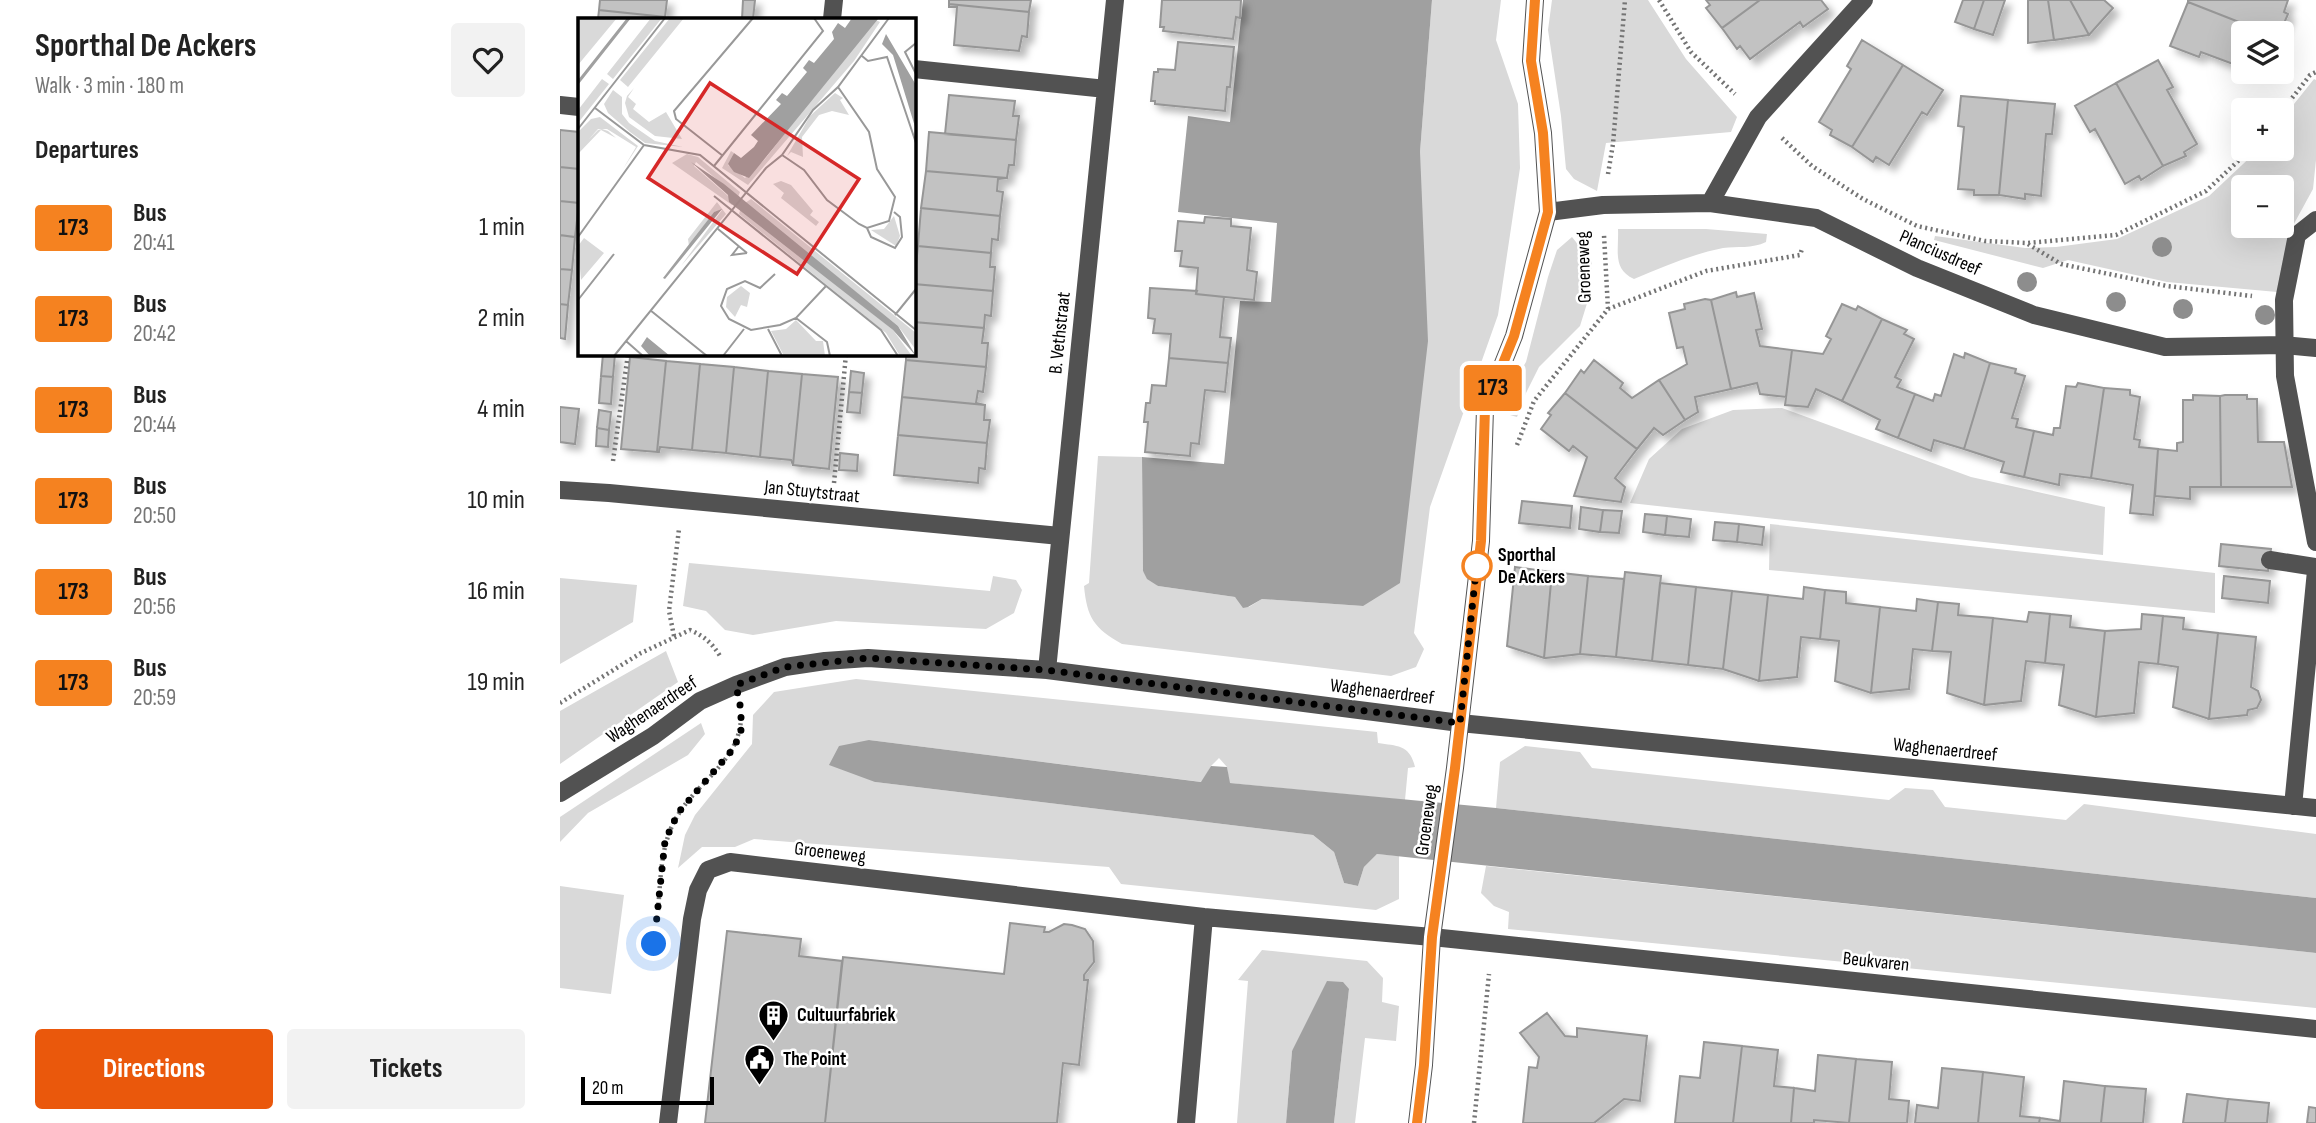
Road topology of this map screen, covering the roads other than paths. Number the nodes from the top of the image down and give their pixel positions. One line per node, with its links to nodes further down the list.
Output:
1 (834, 0): 5 (street)
2 (1115, 0): 7 (street, B. Vethstraat)
3 (1535, 0): 11 (street, Groeneweg)
4 (1864, 0): 10 (street)
5 (832, 18)
6 (915, 69): 7 (street)
7 (1106, 89): 16 (street, B. Vethstraat)
8 (560, 105): 9 (street)
9 (578, 107)
10 (1710, 203): 11 (street, Planciusdreef); 13 (street, Planciusdreef)
11 (1548, 212): 21 (street, Groeneweg)
12 (2316, 220): 13 (street)
13 (2284, 345): 14 (street, Planciusdreef); 17 (street)
14 (2316, 348)
15 (560, 490): 16 (street, Jan Stuytstraat)
16 (1060, 536): 20 (street, B. Vethstraat)
17 (2316, 542)
18 (2270, 560): 19 (street)
19 (2316, 569): 23 (street)
20 (1046, 670): 21 (street, Waghenaerdreef); 22 (street, Waghenaerdreef)
21 (1460, 723): 23 (street, Waghenaerdreef); 26 (street, Groeneweg)
22 (560, 793)
23 (2293, 806): 24 (street, Waghenaerdreef)
24 (2316, 808)
25 (1203, 917): 26 (street, Groeneweg); 28 (street, Groeneweg); 29 (street)
26 (1432, 937): 27 (street, Beukvaren); 30 (street, Groeneweg)
27 (2316, 1029)
28 (668, 1123)
29 (1186, 1123)
30 (1417, 1123)

